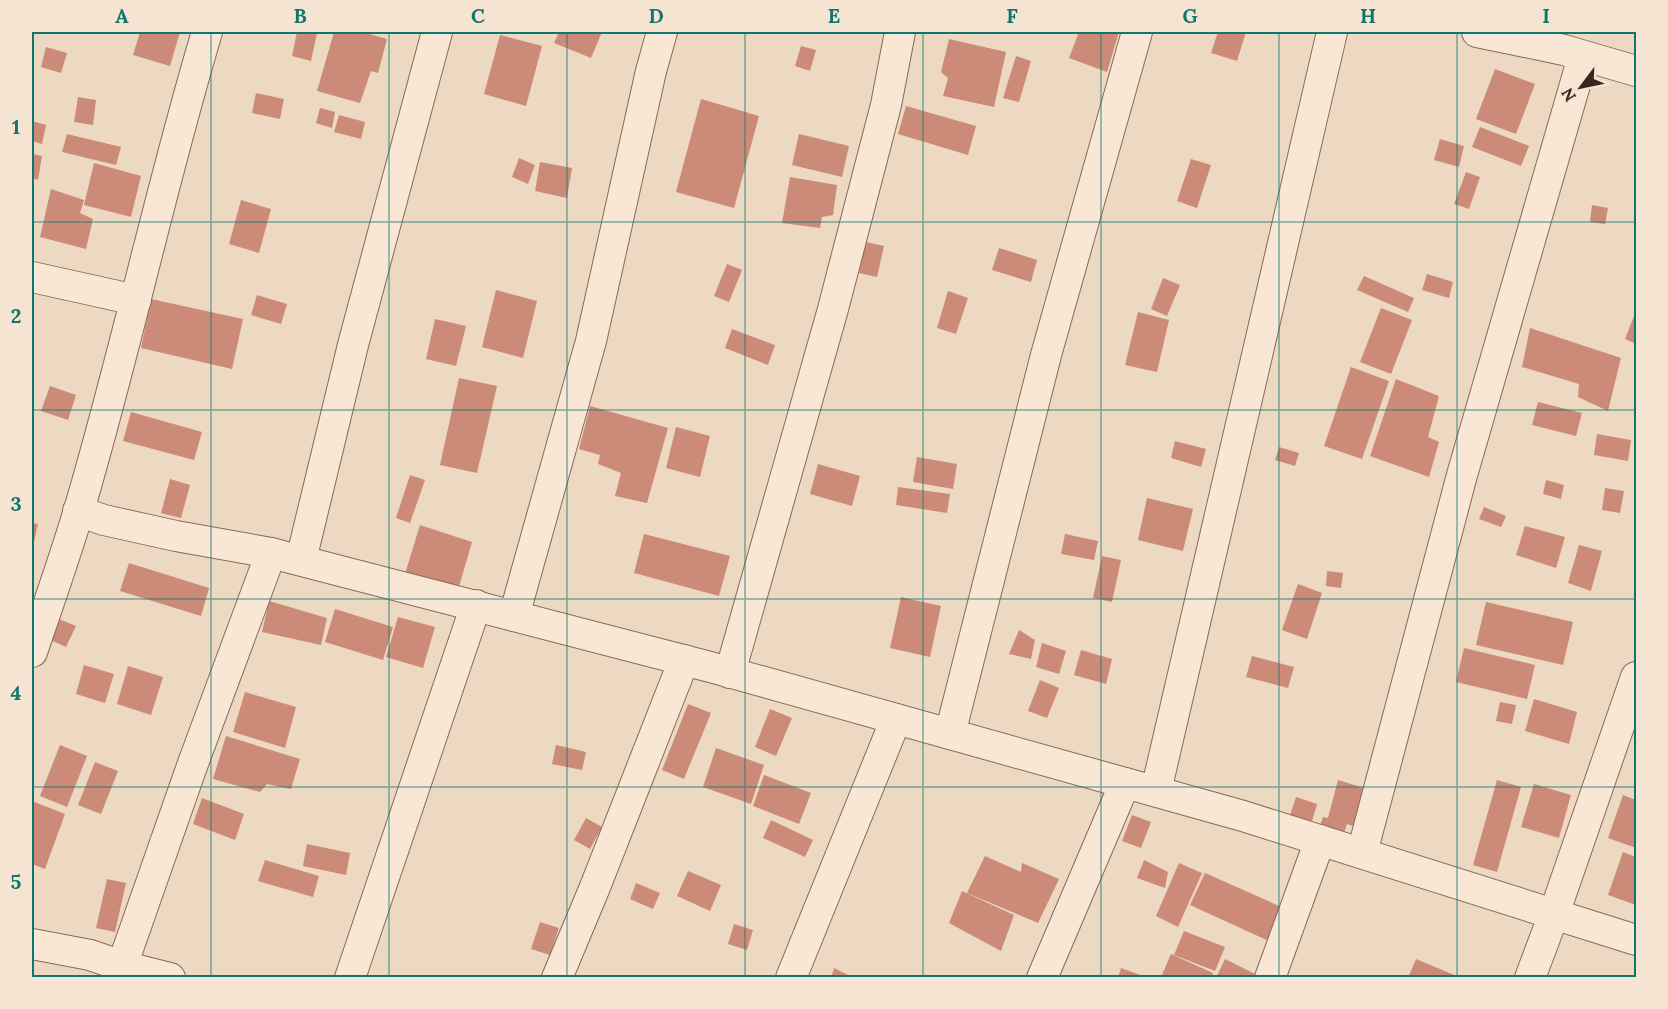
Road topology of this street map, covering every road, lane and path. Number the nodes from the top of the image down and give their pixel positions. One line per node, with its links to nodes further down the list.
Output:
1 (207, 32): 11 (street)
2 (437, 32): 14 (street)
3 (662, 32): 16 (street)
4 (900, 32): 19 (street)
5 (1137, 32): 22 (street)
6 (1332, 32): 24 (street)
7 (1477, 32): 8 (street)
8 (1572, 46): 9 (street); 26 (street)
9 (1636, 71)
10 (32, 277): 11 (street)
11 (136, 300): 12 (street)
12 (78, 511): 13 (street); 17 (street)
13 (271, 553): 14 (street); 31 (street)
14 (301, 560): 15 (street)
15 (476, 605): 16 (street); 33 (street)
16 (514, 616): 18 (street)
17 (32, 652)
18 (684, 660): 19 (street); 34 (street)
19 (730, 672): 21 (street)
20 (1636, 677): 27 (street)
21 (896, 719): 22 (street); 35 (street)
22 (950, 734): 23 (street)
23 (1125, 783): 24 (street); 36 (street)
24 (1156, 791): 25 (street)
25 (1320, 840): 26 (street); 37 (street)
26 (1362, 853): 27 (street)
27 (1554, 914): 28 (street); 38 (street)
28 (1636, 940)
29 (32, 944): 30 (street)
30 (85, 966): 31 (street)
31 (122, 966): 32 (street)
32 (170, 978)
33 (350, 978)
34 (556, 978)
35 (791, 978)
36 (1042, 978)
37 (1270, 978)
38 (1530, 978)

